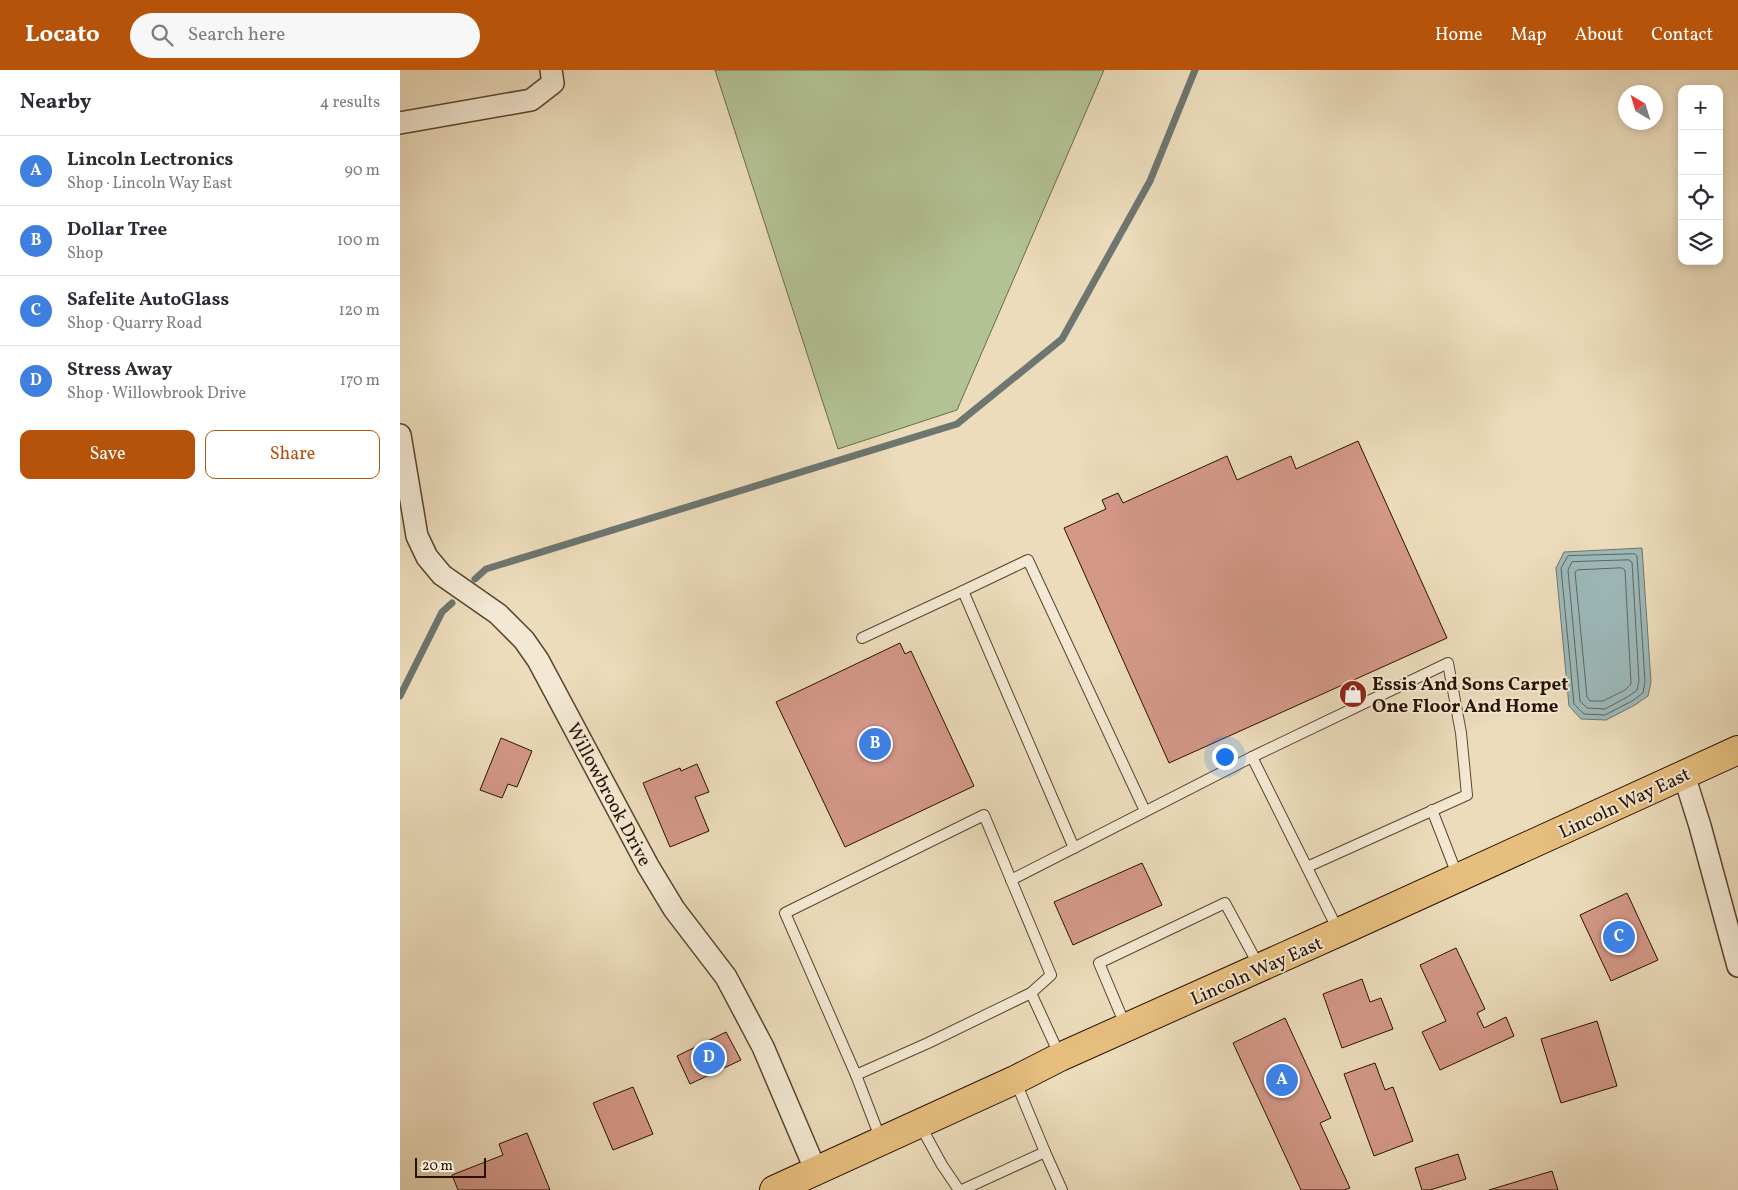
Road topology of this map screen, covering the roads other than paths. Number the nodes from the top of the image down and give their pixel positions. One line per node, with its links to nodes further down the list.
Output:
1 (551, 70): 2 (street)
2 (400, 122)
3 (400, 434): 26 (street, Willowbrook Drive)
4 (963, 590): 5 (lane); 10 (lane); 11 (lane)
5 (862, 638)
6 (1738, 750): 8 (highway, Lincoln Way East)
7 (1252, 757): 9 (lane); 10 (lane); 12 (lane)
8 (1684, 775): 13 (highway, Lincoln Way East); 16 (street)
9 (1432, 810): 12 (lane); 13 (lane)
10 (1145, 812): 11 (lane)
11 (1074, 848): 14 (lane)
12 (1307, 867): 15 (lane)
13 (1458, 878): 15 (highway, Lincoln Way East)
14 (1011, 880): 18 (lane); 21 (lane)
15 (1340, 932): 17 (highway, Lincoln Way East)
16 (1738, 966)
17 (1259, 967): 19 (highway, Lincoln Way East); 19 (lane)
18 (1031, 993): 20 (lane); 21 (lane)
19 (1126, 1028): 20 (highway, Lincoln Way East)
20 (1060, 1057): 22 (highway, Lincoln Way East)
21 (856, 1075): 24 (lane)
22 (1015, 1080): 23 (highway, Lincoln Way East); 25 (lane)
23 (920, 1124): 24 (highway, Lincoln Way East); 28 (lane)
24 (882, 1141): 26 (highway, Lincoln Way East)
25 (1045, 1152): 28 (lane); 29 (lane)
26 (816, 1171): 27 (highway, Lincoln Way East)
27 (774, 1190)
28 (960, 1190)
29 (1062, 1190)

